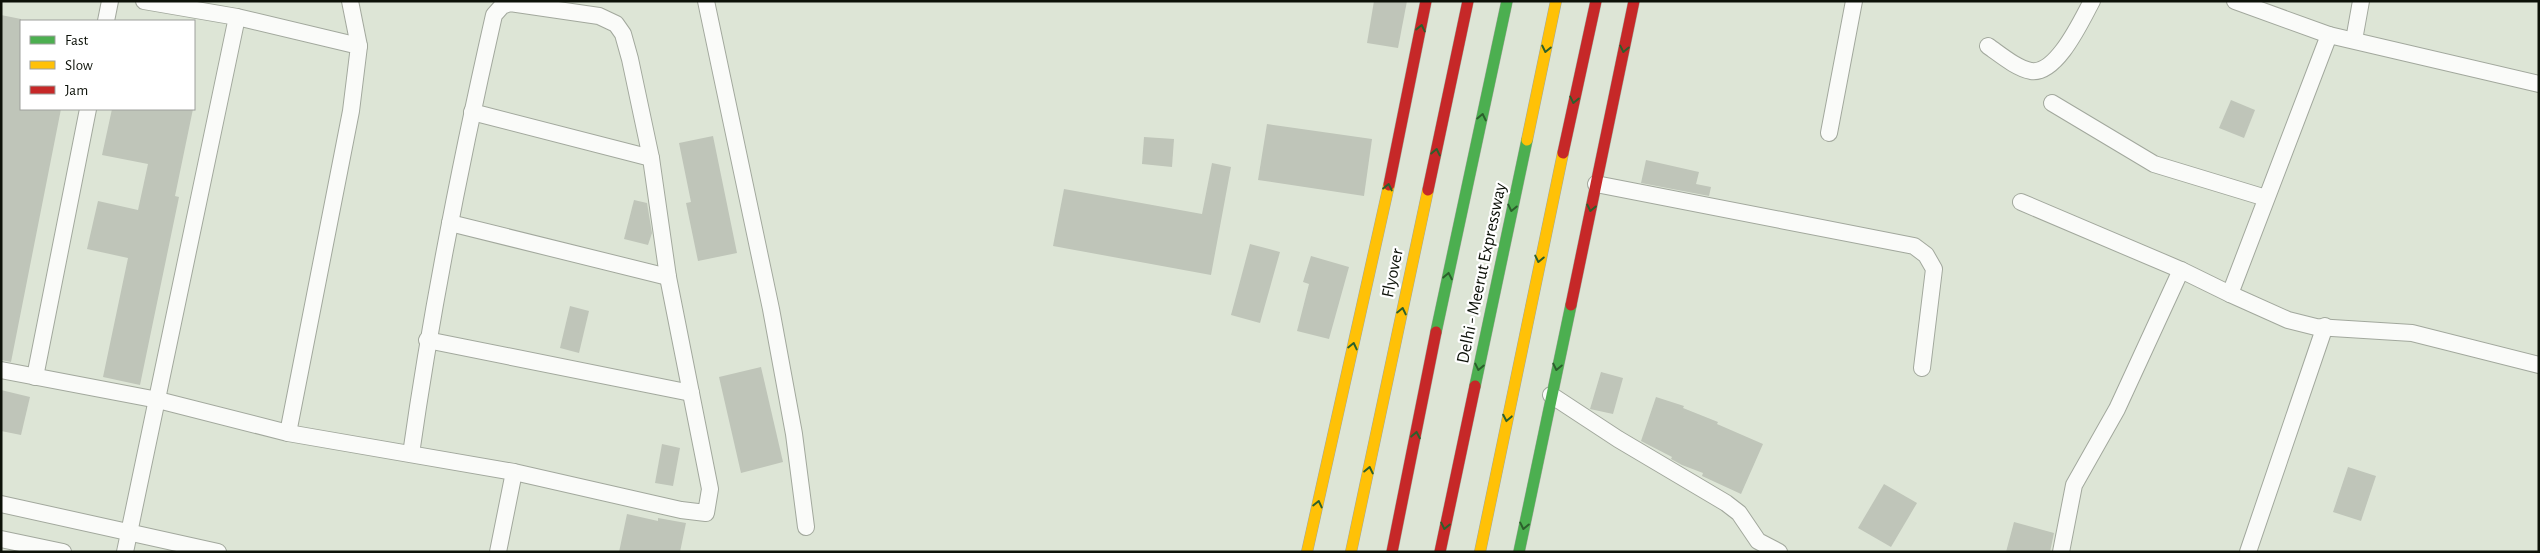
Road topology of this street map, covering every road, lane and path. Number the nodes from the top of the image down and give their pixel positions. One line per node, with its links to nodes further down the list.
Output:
1 (110, 1): 16 (street)
2 (144, 1): 15 (street)
3 (350, 1): 19 (street)
4 (706, 1): 47 (street)
5 (1426, 1): 54 (main road, one-way to 5)
6 (1468, 1): 55 (main road, Flyover, one-way to 6)
7 (1507, 1): 56 (main road, Delhi - Meerut Expressway, one-way to 7)
8 (1556, 1): 57 (main road, Delhi - Meerut Expressway, one-way to 57)
9 (1596, 1): 58 (main road, one-way to 58)
10 (1634, 1): 27 (main road, one-way to 27)
11 (1854, 1): 25 (street)
12 (2092, 1): 20 (street)
13 (2235, 1): 17 (street)
14 (2361, 1): 18 (street)
15 (237, 17): 19 (street); 42 (street)
16 (106, 20)
17 (2328, 35): 18 (street); 28 (street)
18 (2354, 40): 21 (street)
19 (359, 46): 43 (street)
20 (1988, 46)
21 (2539, 84)
22 (2052, 103): 28 (street)
23 (88, 110): 39 (street)
24 (472, 112): 26 (street); 26 (street); 30 (street)
25 (1829, 133)
26 (652, 158): 32 (street)
27 (1596, 184): 37 (street); 41 (main road, one-way to 41)
28 (2266, 198): 33 (street)
29 (2021, 202): 31 (street)
30 (450, 223): 32 (street); 35 (street)
31 (2181, 270): 33 (street); 61 (street)
32 (668, 277): 40 (street)
33 (2230, 294): 34 (street)
34 (2325, 326): 36 (street); 62 (street)
35 (427, 340): 40 (street); 44 (street)
36 (2539, 365)
37 (1922, 368)
38 (1, 370): 39 (street)
39 (35, 376): 42 (street)
40 (692, 393): 45 (street)
41 (1551, 395): 59 (main road, one-way to 59); 60 (street)
42 (158, 400): 43 (street); 48 (street)
43 (288, 432): 44 (street)
44 (411, 454): 45 (street)
45 (514, 472): 53 (street)
46 (1, 504): 48 (street)
47 (806, 527)
48 (129, 533): 51 (street); 52 (street)
49 (1, 539): 50 (street)
50 (63, 552)
51 (125, 552)
52 (218, 552)
53 (498, 552)
54 (1307, 552)
55 (1351, 552)
56 (1392, 552)
57 (1440, 552)
58 (1480, 552)
59 (1518, 552)
60 (1779, 552)
61 (2061, 552)
62 (2248, 552)

